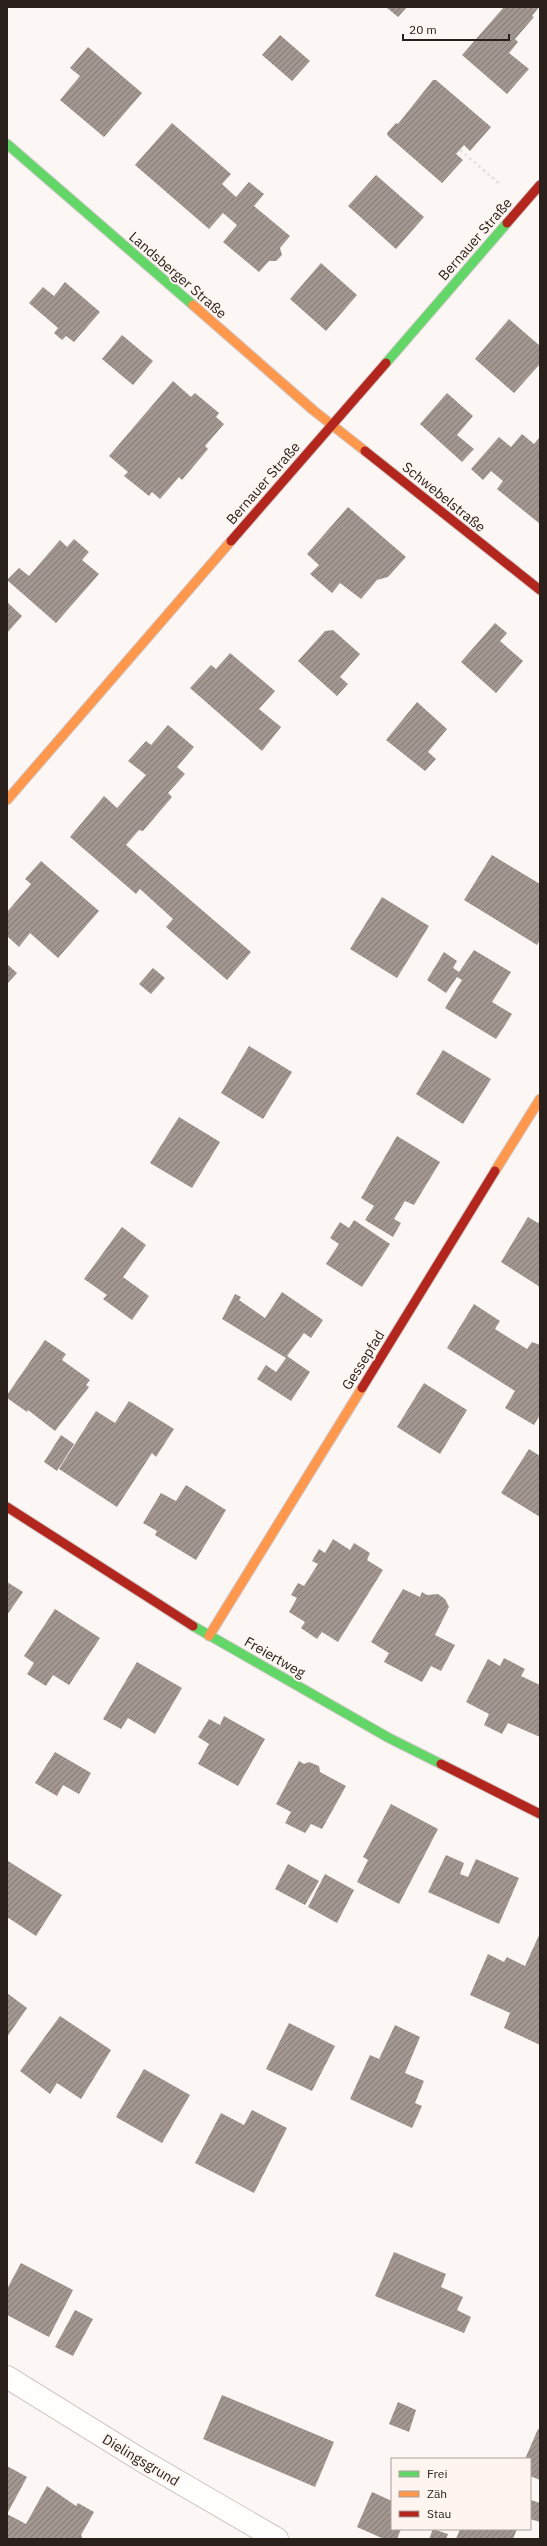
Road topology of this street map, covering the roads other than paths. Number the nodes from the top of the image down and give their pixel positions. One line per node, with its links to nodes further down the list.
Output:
1 (7, 144): 3 (street, Landsberger Straße)
2 (540, 185): 3 (street, Bernauer Straße)
3 (332, 425): 4 (street, Schwebelstraße); 5 (street, Bernauer Straße)
4 (540, 590)
5 (7, 800)
6 (540, 1099): 8 (street, Gessepfad)
7 (7, 1507): 8 (street, Freiertweg)
8 (209, 1636): 9 (street, Freiertweg)
9 (540, 1814)
10 (7, 2377): 11 (street, Dielingsgrund)
11 (277, 2539)

